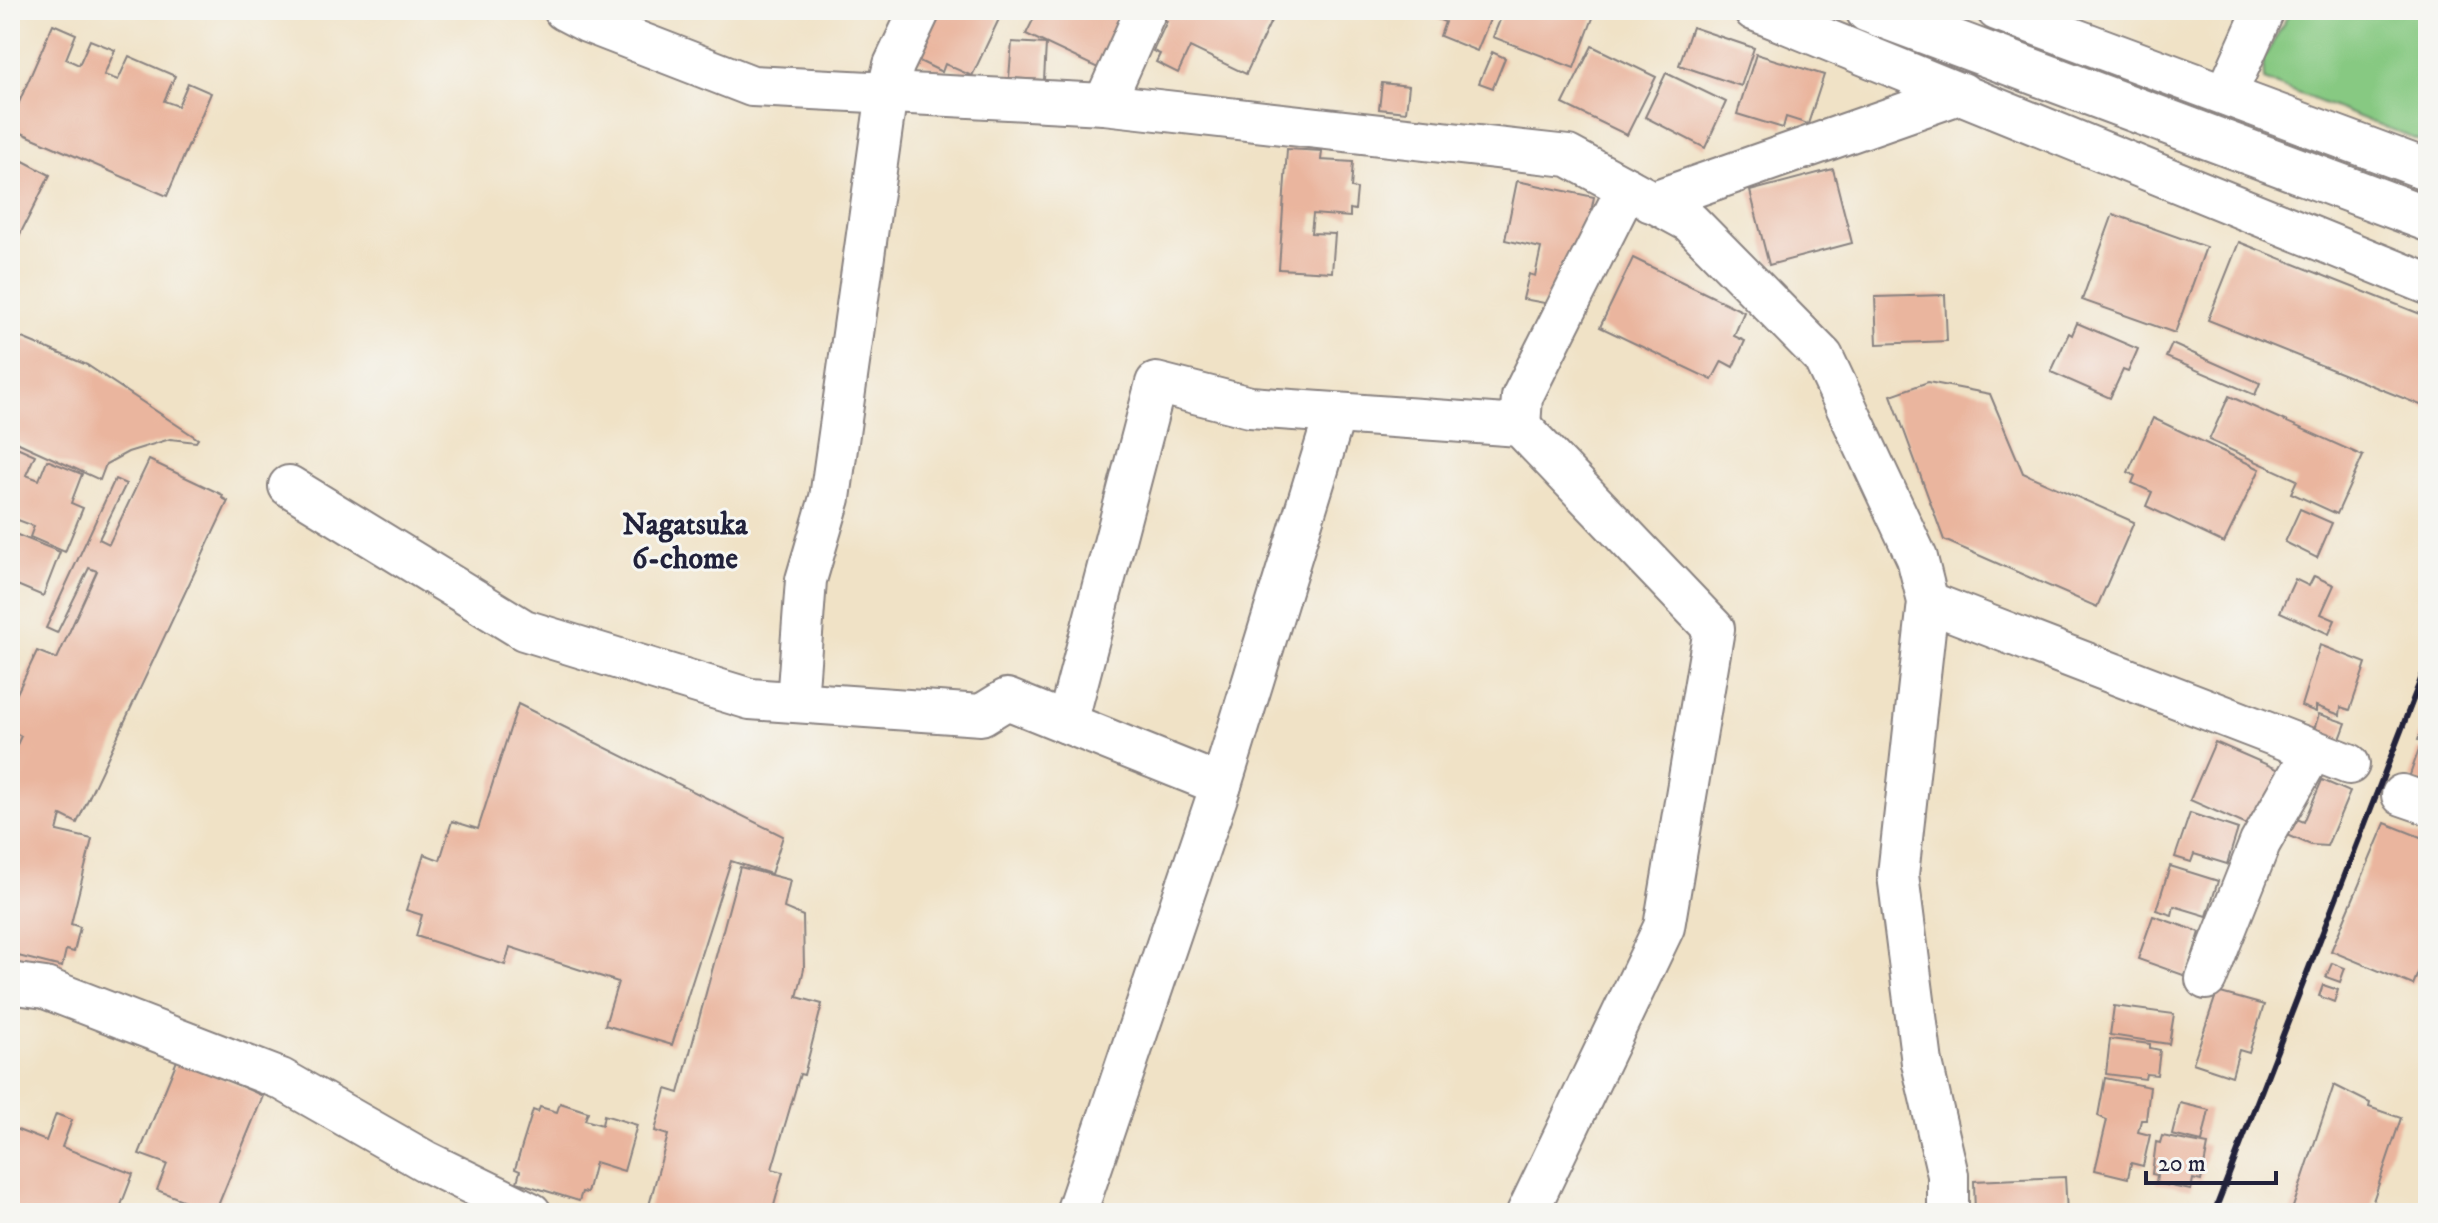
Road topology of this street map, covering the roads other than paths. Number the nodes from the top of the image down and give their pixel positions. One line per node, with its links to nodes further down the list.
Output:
1 (920, 10): 9 (street)
2 (1146, 10): 11 (street)
3 (1754, 10): 10 (street)
4 (1868, 10): 14 (street)
5 (1997, 10): 12 (street)
6 (2264, 10): 8 (street)
7 (582, 14): 9 (street)
8 (2230, 86)
9 (887, 92): 11 (street); 20 (street)
10 (1962, 93): 13 (street); 15 (street)
11 (1104, 104): 13 (street)
12 (2428, 170)
13 (1639, 195): 17 (street); 19 (street)
14 (2428, 219)
15 (2428, 284)
16 (1335, 414): 17 (street); 21 (street); 24 (street)
17 (1520, 426): 29 (street)
18 (289, 486): 20 (street)
19 (1928, 602): 22 (street); 30 (street)
20 (797, 702): 21 (street)
21 (1067, 723): 24 (street)
22 (2313, 750): 23 (street); 25 (street)
23 (2349, 764)
24 (1221, 785): 28 (street)
25 (2206, 979)
26 (10, 983): 27 (street)
27 (531, 1213)
28 (1076, 1213)
29 (1527, 1213)
30 (1948, 1213)

